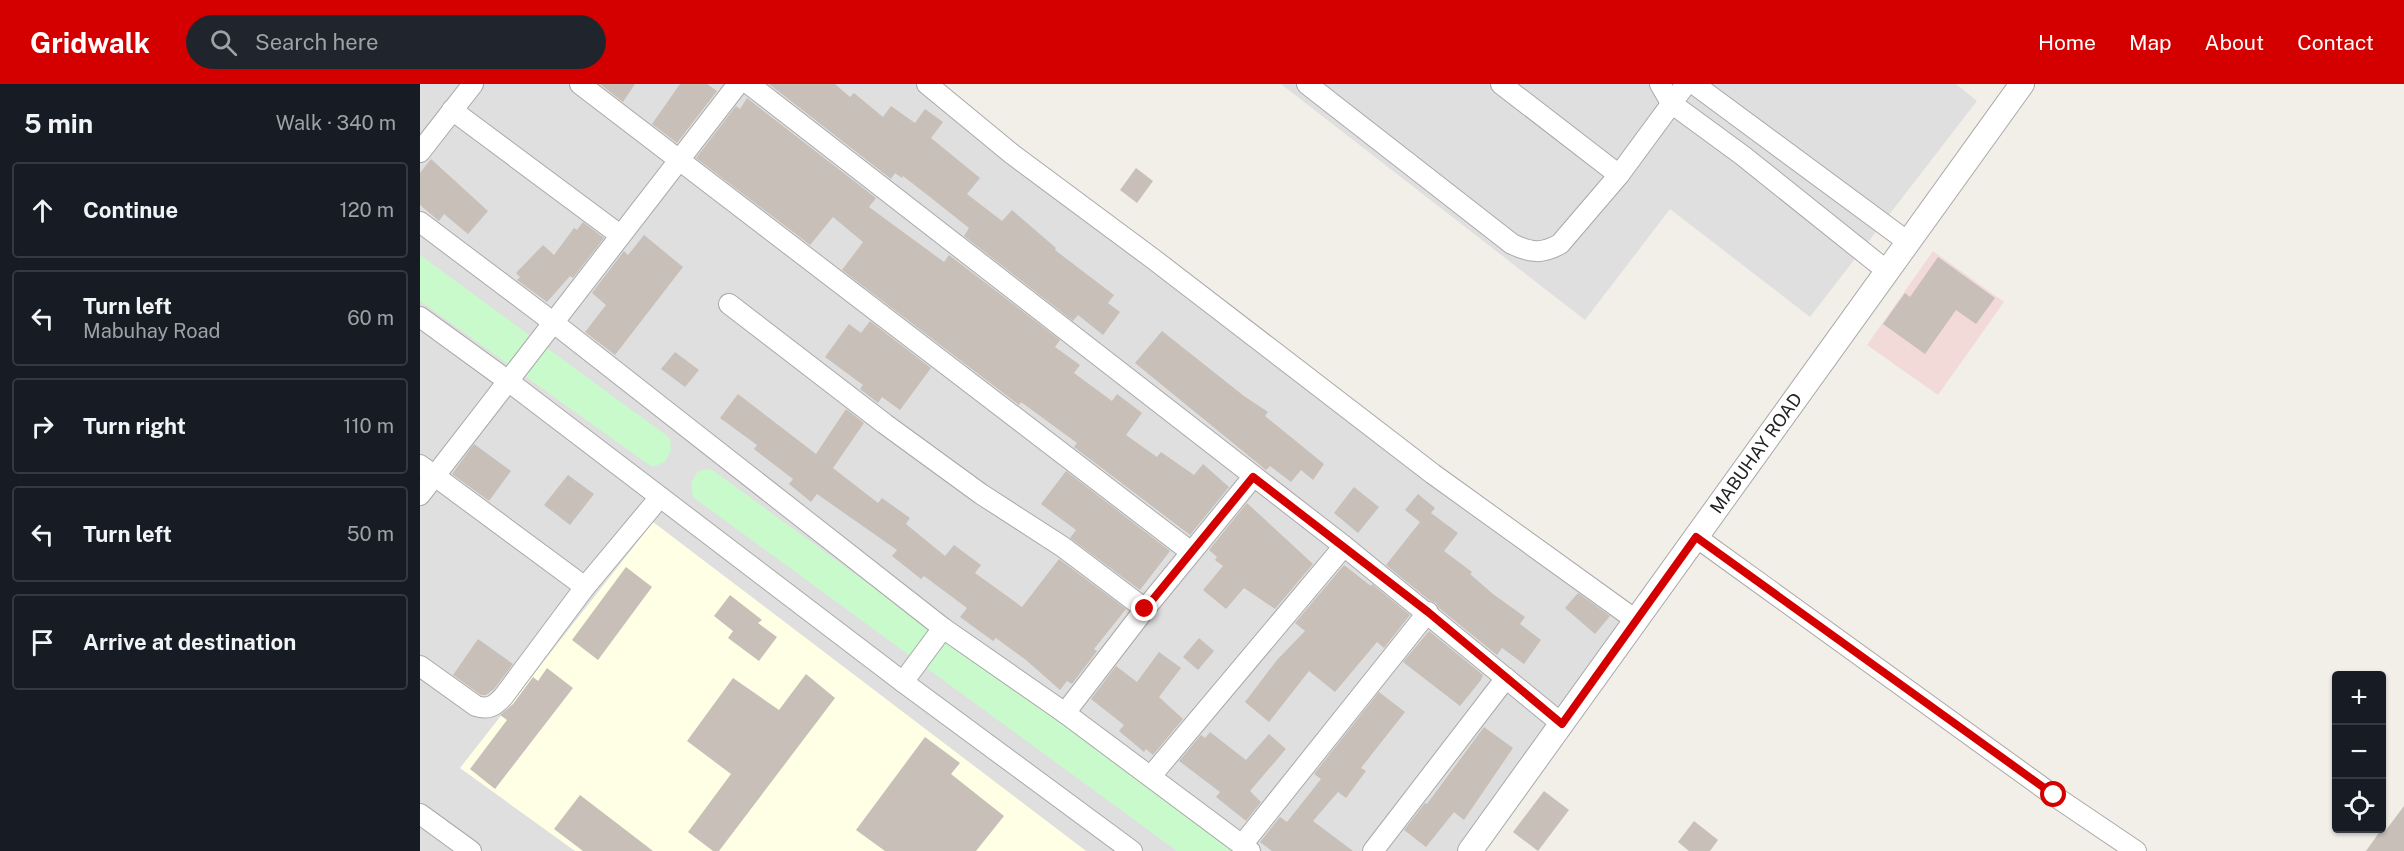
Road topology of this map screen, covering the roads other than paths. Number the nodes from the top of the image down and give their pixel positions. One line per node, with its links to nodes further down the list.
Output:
1 (473, 84): 13 (street)
2 (580, 84): 17 (street)
3 (738, 84): 17 (street)
4 (749, 84): 28 (street)
5 (927, 84): 37 (street)
6 (1307, 84): 18 (street)
7 (1501, 84): 18 (street)
8 (1660, 84): 12 (street)
9 (1686, 84): 12 (street)
10 (1694, 84): 14 (street)
11 (2022, 84): 21 (street, MABUHAY ROAD)
12 (1671, 103): 16 (street); 18 (street)
13 (452, 110): 15 (street); 20 (street)
14 (1760, 132): 16 (street); 21 (street)
15 (420, 152)
16 (1742, 154): 22 (street)
17 (679, 160): 20 (street); 33 (street)
18 (1619, 175)
19 (420, 222): 25 (street)
20 (620, 235): 25 (street)
21 (1908, 242): 22 (street, MABUHAY ROAD)
22 (1887, 271): 31 (street, MABUHAY ROAD)
23 (729, 304): 35 (street)
24 (420, 317): 26 (street)
25 (554, 322): 26 (street); 38 (street)
26 (508, 381): 27 (street); 30 (street)
27 (427, 470): 29 (street); 34 (street)
28 (1253, 477): 32 (street); 33 (street)
29 (420, 495)
30 (660, 497): 34 (street); 41 (street)
31 (1696, 537): 37 (street, MABUHAY ROAD); 52 (street)
32 (1344, 546): 36 (street); 44 (street)
33 (1191, 552): 35 (street)
34 (585, 587): 39 (street)
35 (1145, 609): 42 (street)
36 (1428, 612): 40 (street); 47 (street)
37 (1637, 621): 43 (street, MABUHAY ROAD)
38 (943, 627): 41 (street); 42 (street)
39 (420, 666)
40 (1506, 678): 43 (street); 50 (street)
41 (903, 682): 49 (street)
42 (1065, 713): 44 (street)
43 (1562, 724): 51 (street, MABUHAY ROAD)
44 (1151, 776): 47 (street)
45 (420, 814): 46 (street)
46 (448, 844): 48 (street)
47 (1246, 848)
48 (471, 851)
49 (1132, 851)
50 (1373, 851)
51 (1470, 851)
52 (2136, 851)

